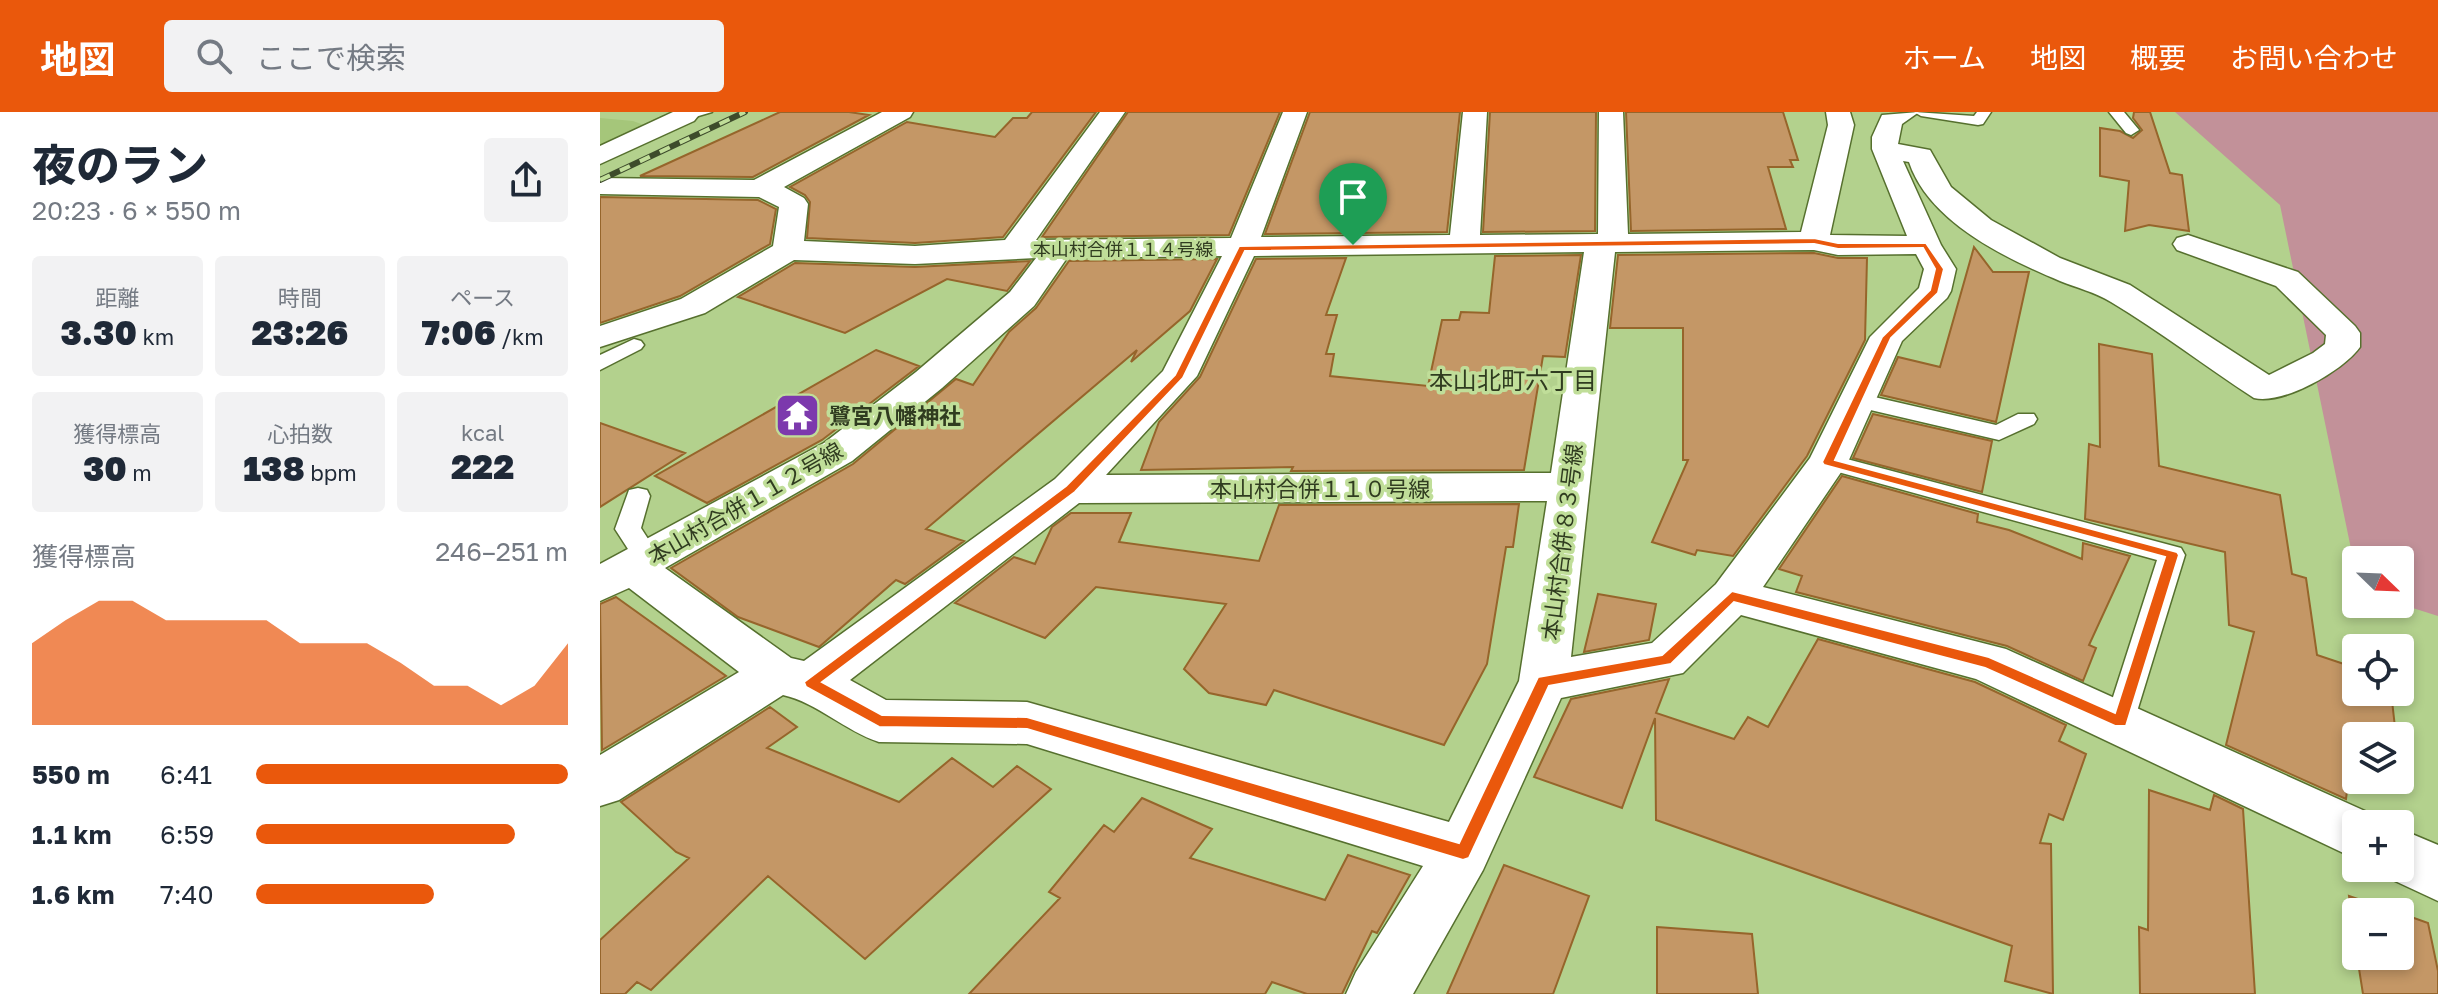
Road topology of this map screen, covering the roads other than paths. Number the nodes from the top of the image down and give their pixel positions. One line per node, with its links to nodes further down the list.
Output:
1 (901, 112): 17 (street)
2 (1113, 112): 24 (street)
3 (1295, 112): 23 (street)
4 (1475, 112): 19 (street)
5 (1611, 112): 20 (street, 本山村合併８３号線)
6 (1838, 112): 18 (street)
7 (1907, 112): 14 (street)
8 (1921, 112): 9 (lane)
9 (1984, 112)
10 (2116, 112): 13 (lane)
11 (631, 113): 12 (street)
12 (695, 114): 15 (street)
13 (2131, 130)
14 (1885, 149): 21 (street); 22 (street)
15 (600, 156)
16 (600, 186): 17 (street)
17 (759, 189): 26 (street)
18 (1814, 241): 20 (street, 本山村合併１１４号線); 22 (street, 本山村合併１１４号線)
19 (1464, 243): 20 (street, 本山村合併１１４号線); 23 (street, 本山村合併１１４号線)
20 (1607, 243): 33 (street, 本山村合併８３号線)
21 (2188, 244)
22 (1926, 245): 30 (street)
23 (1242, 248): 25 (street, 本山村合併１１４号線); 34 (street)
24 (1014, 249): 25 (street, 本山村合併１１４号線); 26 (street, 本山村合併１１４号線)
25 (1058, 249): 36 (street, 本山村合併１１２号線)
26 (788, 250): 27 (street)
27 (600, 337)
28 (634, 345): 29 (lane)
29 (600, 364)
30 (1857, 400): 31 (lane); 32 (street)
31 (2026, 419)
32 (1828, 462): 37 (street); 40 (lane)
33 (1569, 487): 34 (street, 本山村合併１１０号線); 39 (street, 本山村合併８３号線)
34 (1070, 489): 38 (street)
35 (638, 496): 36 (lane)
36 (627, 570): 38 (street)
37 (1732, 596): 39 (street); 40 (street)
38 (794, 678): 41 (street); 43 (street)
39 (1544, 681): 43 (street, 本山村合併８３号線)
40 (2120, 722): 42 (street)
41 (600, 783)
42 (2342, 827)
43 (1463, 852): 46 (street, 本山村合併８３号線)
44 (2414, 862): 45 (street)
45 (2438, 874)
46 (1378, 994)

